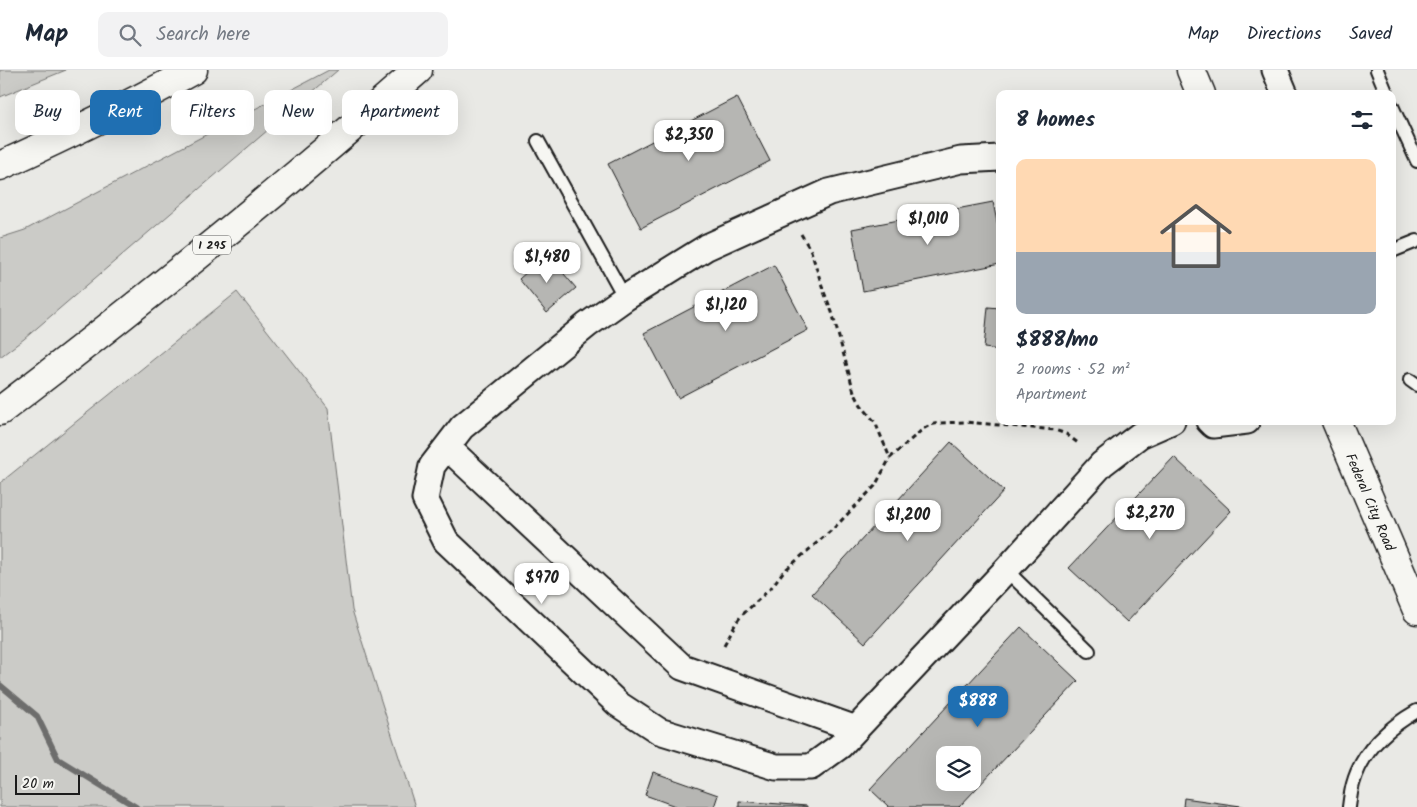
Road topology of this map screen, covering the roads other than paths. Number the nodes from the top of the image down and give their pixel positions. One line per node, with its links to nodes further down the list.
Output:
1 (193, 70): 13 (main road)
2 (418, 70): 17 (main road, I 295)
3 (1191, 70): 6 (main road)
4 (1275, 70): 7 (street)
5 (1377, 70): 8 (lane)
6 (1199, 90)
7 (1283, 90)
8 (1385, 90)
9 (1396, 115): 12 (lane)
10 (538, 141): 16 (lane)
11 (996, 158): 16 (street)
12 (1417, 161)
13 (0, 166)
14 (1417, 241): 15 (lane)
15 (1396, 249)
16 (626, 298): 20 (street)
17 (0, 411)
18 (1163, 425): 21 (street)
19 (1338, 425): 22 (main road, Federal City Road)
20 (447, 447): 25 (street); 25 (street)
21 (1006, 570): 23 (lane); 25 (street)
22 (1417, 610)
23 (1089, 651)
24 (1417, 711): 26 (lane)
25 (856, 730)
26 (1348, 807)

